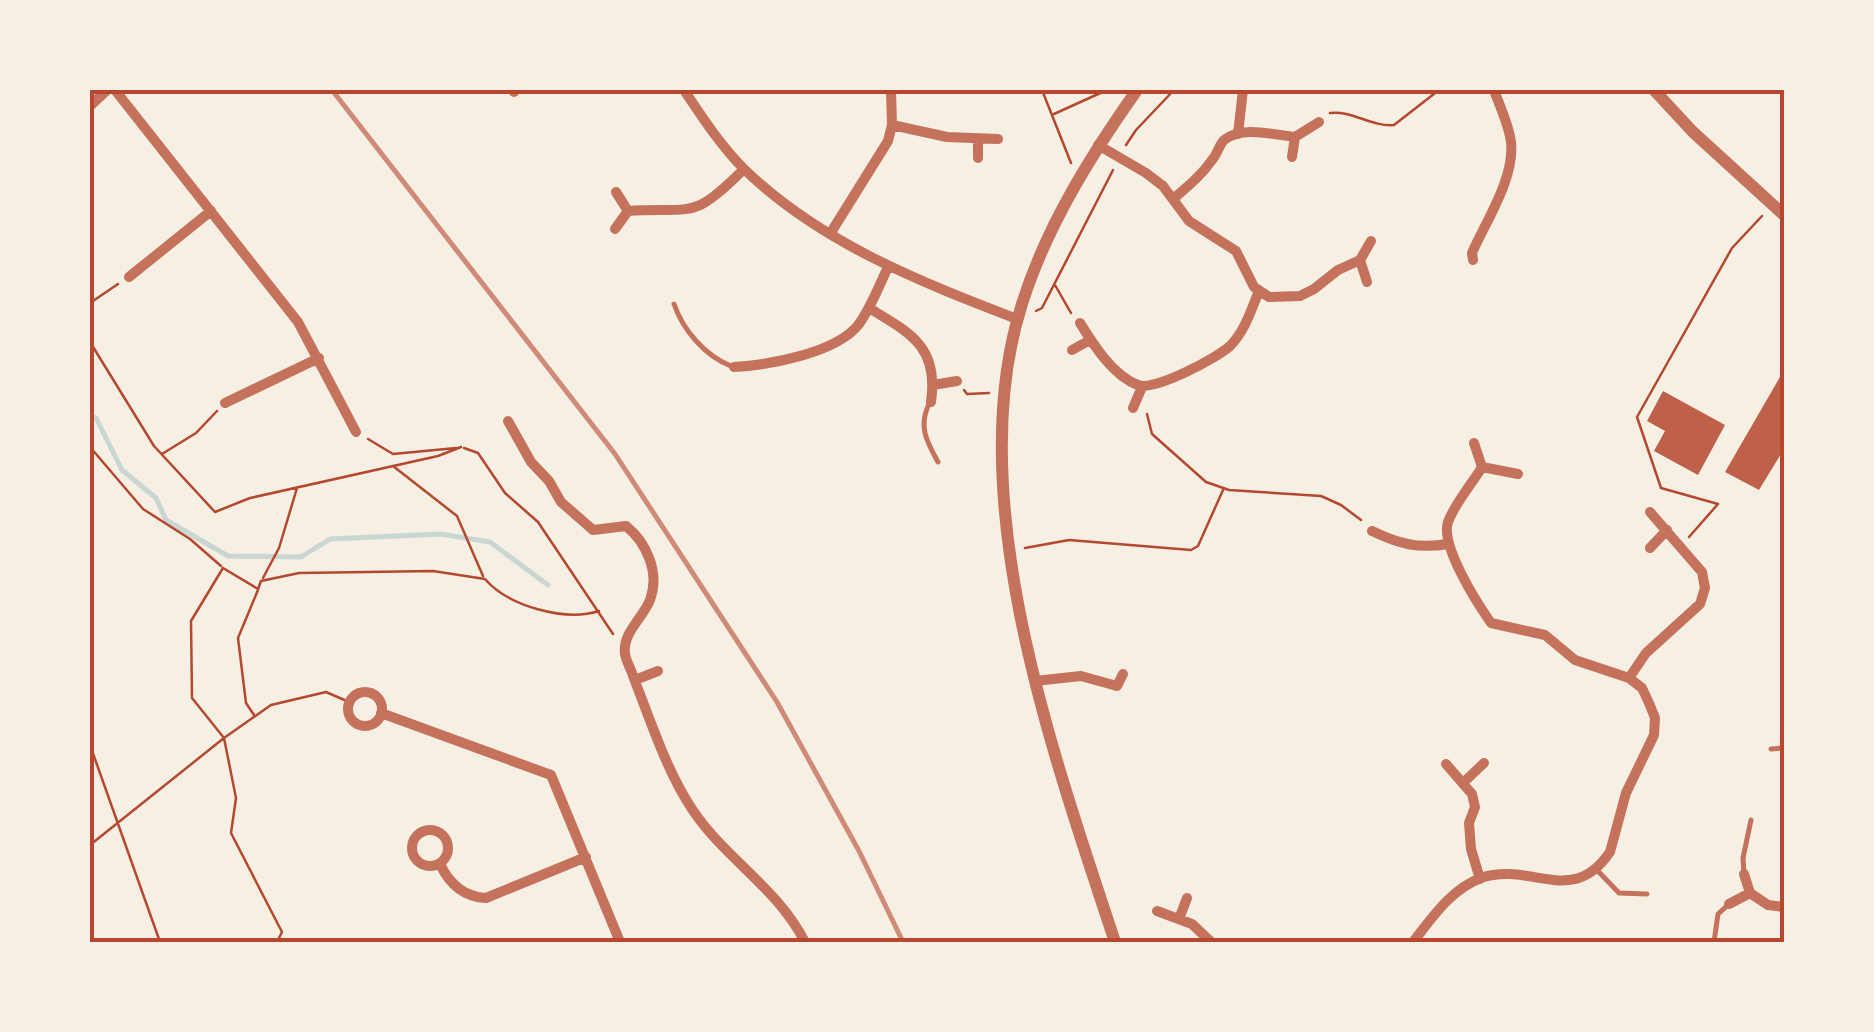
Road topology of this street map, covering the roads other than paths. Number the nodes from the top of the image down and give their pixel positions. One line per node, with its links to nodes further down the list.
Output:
1 (107, 90): 9 (street)
2 (115, 90): 22 (street)
3 (684, 90): 19 (street)
4 (892, 90): 11 (street)
5 (1137, 90): 16 (street)
6 (1243, 90): 12 (street)
7 (1494, 90): 29 (street)
8 (1654, 90): 24 (street)
9 (90, 106)
10 (1318, 122): 13 (street)
11 (892, 125): 14 (street); 26 (street)
12 (1238, 134): 13 (street); 21 (street)
13 (1294, 137): 17 (street)
14 (978, 138): 15 (street); 18 (street)
15 (998, 139)
16 (1098, 145): 21 (street); 36 (street)
17 (1292, 157)
18 (978, 158)
19 (744, 169): 23 (street); 26 (street)
20 (616, 192): 23 (street)
21 (1172, 199): 33 (street)
22 (211, 211): 31 (street); 40 (street)
23 (628, 211): 25 (street)
24 (1784, 216)
25 (615, 228)
26 (830, 234): 30 (street)
27 (1372, 241): 28 (street)
28 (1360, 260): 32 (street); 33 (street)
29 (1474, 260)
30 (888, 267): 35 (street); 36 (street)
31 (129, 276)
32 (1367, 282)
33 (1260, 291): 44 (street)
34 (674, 304): 41 (lane)
35 (868, 308): 41 (street); 43 (street)
36 (1017, 319): 63 (street)
37 (1080, 323): 38 (street)
38 (1090, 340): 39 (street); 44 (street)
39 (1072, 350)
40 (319, 358): 45 (street); 49 (street)
41 (734, 367)
42 (957, 381): 43 (street)
43 (933, 385): 46 (street)
44 (1142, 387): 47 (street)
45 (225, 402)
46 (930, 402): 51 (lane)
47 (1135, 403)
48 (508, 422): 62 (street)
49 (356, 432)
50 (1474, 443): 52 (street)
51 (938, 462)
52 (1482, 467): 53 (street); 57 (street)
53 (1518, 474)
54 (1650, 512): 55 (street)
55 (1667, 530): 58 (street); 61 (street)
56 (1372, 531): 57 (street)
57 (1448, 544): 61 (street)
58 (1650, 548)
59 (658, 670): 62 (street)
60 (1124, 674): 63 (street)
61 (1629, 678): 73 (street)
62 (635, 680): 84 (street)
63 (1035, 681): 85 (street)
64 (381, 714): 64 (street); 71 (street)
65 (1784, 748): 66 (lane)
66 (1771, 749)
67 (1484, 763): 69 (street)
68 (1446, 764): 69 (street)
69 (1462, 783): 75 (street)
70 (1751, 820): 74 (lane)
71 (586, 857): 72 (street); 83 (street)
72 (440, 864)
73 (1596, 869): 75 (street); 77 (lane)
74 (1744, 874): 76 (street)
75 (1480, 878): 87 (street)
76 (1750, 893): 79 (street); 80 (street)
77 (1647, 894)
78 (1187, 898): 82 (street)
79 (1729, 904): 88 (lane)
80 (1784, 907)
81 (1157, 911): 82 (street)
82 (1179, 919): 86 (street)
83 (620, 942)
84 (805, 942)
85 (1115, 942)
86 (1211, 942)
87 (1413, 942)
88 (1714, 942)

